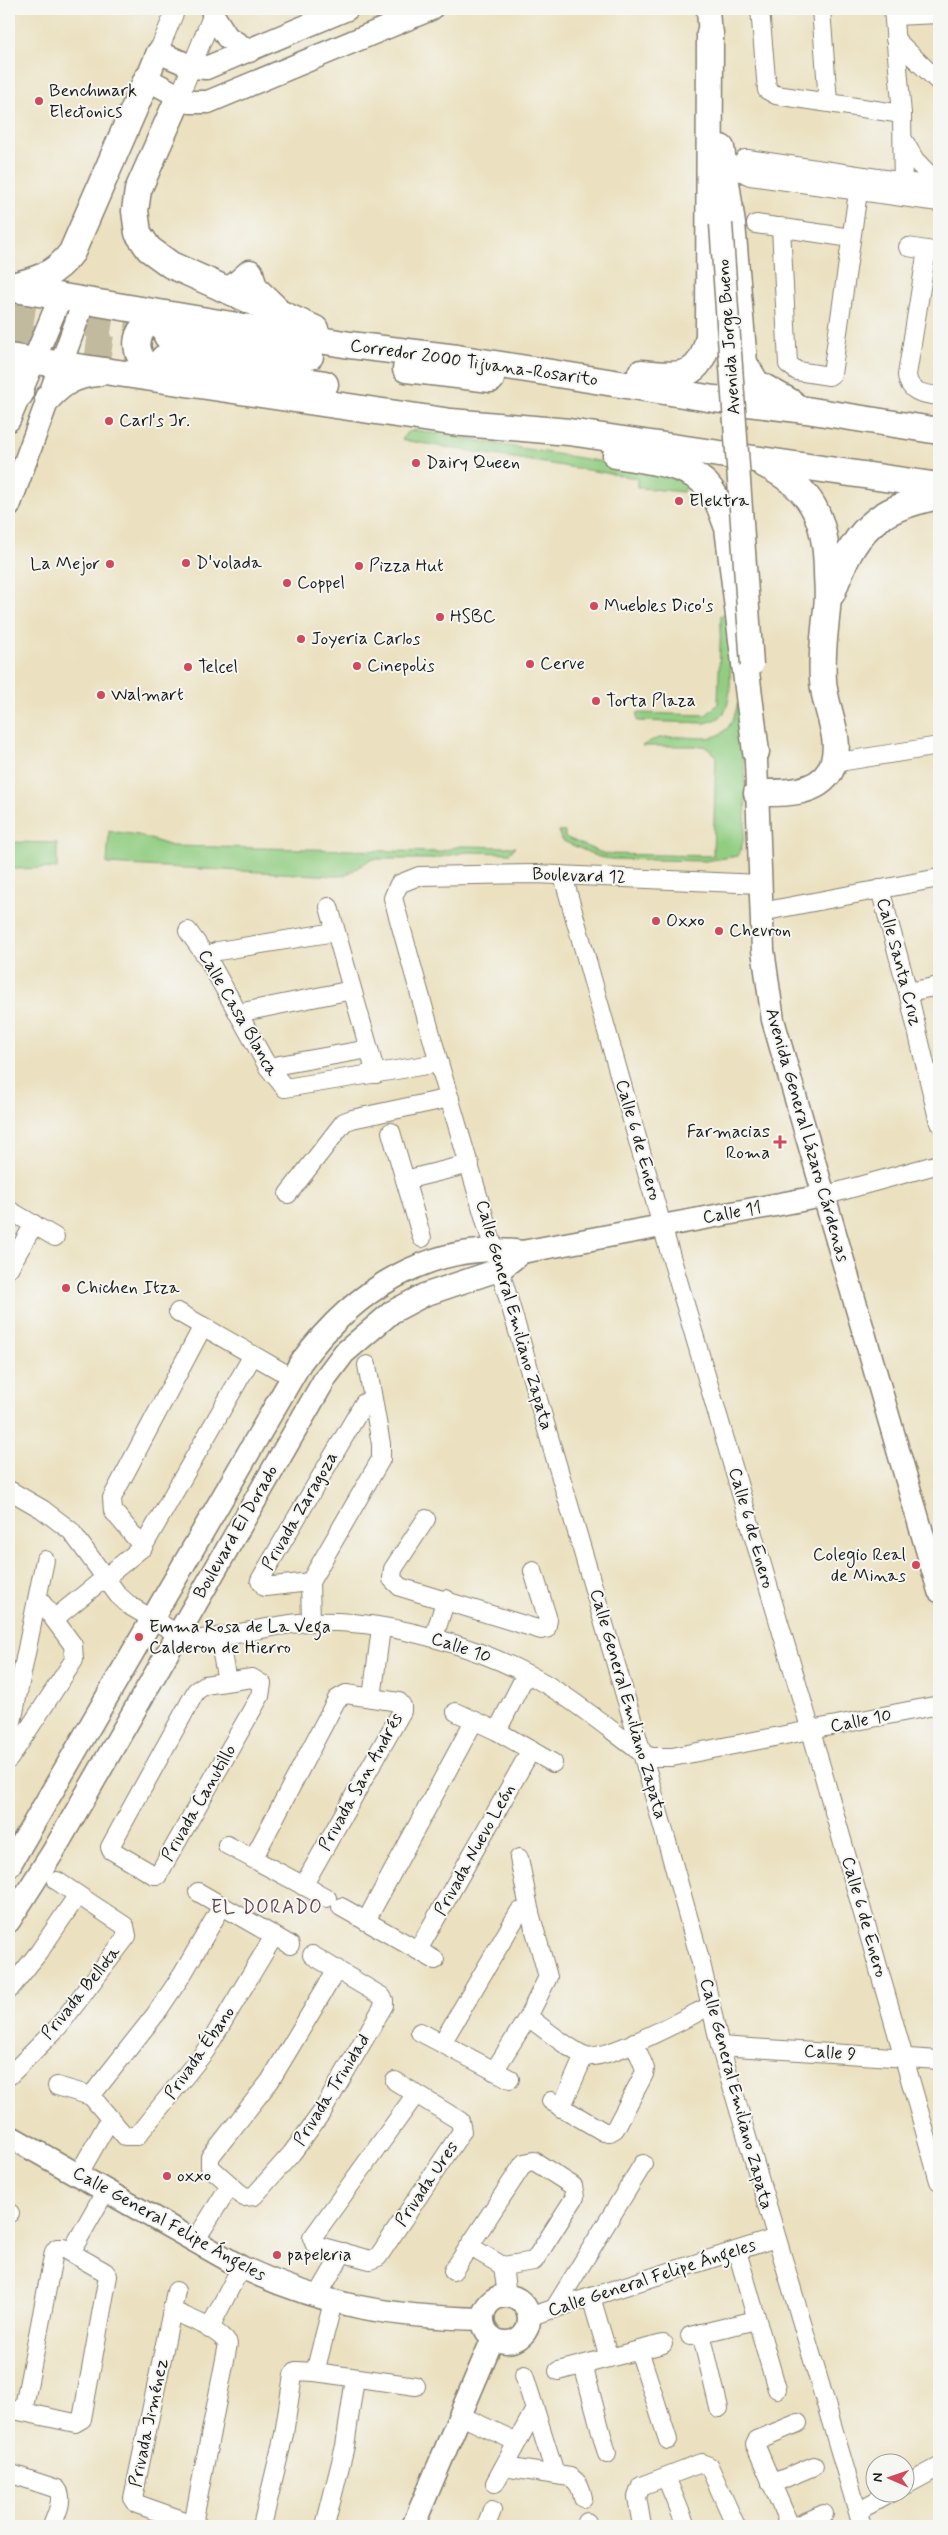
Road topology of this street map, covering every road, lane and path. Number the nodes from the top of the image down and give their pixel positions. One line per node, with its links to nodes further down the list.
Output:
1 (176, 9): 12 (street)
2 (347, 9): 11 (main road)
3 (431, 9): 17 (main road)
4 (760, 9): 18 (street)
5 (821, 9): 18 (street)
6 (214, 12): 11 (main road); 13 (street)
7 (893, 13): 8 (street); 10 (street)
8 (939, 14)
9 (709, 21): 16 (main road, Avenida Jorge Bueno); 35 (highway)
10 (895, 39): 15 (street); 19 (street)
11 (250, 50): 13 (main road)
12 (158, 52): 13 (main road); 14 (main road)
13 (193, 67): 17 (street)
14 (147, 79): 17 (main road); 30 (highway)
15 (939, 82)
16 (713, 90): 44 (highway); 54 (main road, Avenida Jorge Bueno, bridge)
17 (180, 95): 32 (highway)
18 (828, 102): 19 (street)
19 (902, 114): 20 (street)
20 (903, 139): 21 (street); 22 (street)
21 (939, 186): 22 (street)
22 (903, 189): 23 (street); 23 (street); 24 (street)
23 (858, 192): 27 (street)
24 (939, 202)
25 (756, 224): 26 (street)
26 (781, 227): 27 (street); 27 (street)
27 (851, 238)
28 (908, 247): 29 (street)
29 (933, 251): 41 (street)
30 (9, 288): 31 (highway, Corredor 2000 Tijuana-Rosarito)
31 (72, 300): 33 (highway, Corredor 2000 Tijuana-Rosarito); 36 (main road); 37 (main road)
32 (350, 345): 33 (highway, Corredor 2000 Tijuana-Rosarito); 35 (highway, Corredor 2000 Tijuana-Rosarito)
33 (165, 346): 39 (highway, Corredor 2000 Tijuana-Rosarito); 43 (highway); 46 (highway, Corredor 2000 Tijuana-Rosarito); 48 (highway)
34 (9, 356): 36 (highway, Corredor 2000 Tijuana-Rosarito)
35 (457, 358): 43 (highway, Corredor 2000 Tijuana-Rosarito)
36 (34, 361): 37 (highway, Corredor 2000 Tijuana-Rosarito); 40 (main road)
37 (60, 364): 39 (highway, Corredor 2000 Tijuana-Rosarito); 42 (main road)
38 (9, 370): 40 (highway)
39 (115, 372): 42 (highway)
40 (20, 394): 45 (main road)
41 (939, 396)
42 (48, 398): 52 (main road)
43 (714, 399): 44 (highway, Corredor 2000 Tijuana-Rosarito)
44 (806, 410): 47 (highway, Corredor 2000 Tijuana-Rosarito)
45 (9, 420)
46 (451, 422): 48 (highway, Corredor 2000 Tijuana-Rosarito); 56 (highway)
47 (939, 431)
48 (693, 449): 49 (highway, Corredor 2000 Tijuana-Rosarito)
49 (752, 458): 50 (highway, Corredor 2000 Tijuana-Rosarito); 53 (highway)
50 (939, 486)
51 (939, 496): 53 (highway)
52 (9, 506)
53 (828, 605): 57 (highway)
54 (752, 666): 56 (main road, Avenida General Lázaro Cárdenas)
55 (939, 746): 57 (street)
56 (756, 752): 58 (main road, Avenida General Lázaro Cárdenas)
57 (833, 763): 58 (highway)
58 (757, 793): 62 (main road, Avenida General Lázaro Cárdenas)
59 (563, 876): 61 (street, Boulevard 12); 62 (street, Boulevard 12); 88 (street, Calle 6 de Enero)
60 (939, 878): 63 (street)
61 (399, 884): 74 (street, Calle General Emiliano Zapata)
62 (760, 884): 65 (main road, Avenida General Lázaro Cárdenas)
63 (880, 889): 65 (street); 71 (street, Calle Santa Cruz)
64 (329, 907): 67 (street)
65 (761, 912): 85 (main road, Avenida General Lázaro Cárdenas)
66 (188, 931): 68 (street, Calle Casa Blanca)
67 (336, 932): 68 (street); 70 (street)
68 (208, 959): 72 (street, Calle Casa Blanca)
69 (939, 986): 71 (street)
70 (352, 990): 72 (street); 73 (street)
71 (908, 992): 78 (street, Calle Santa Cruz)
72 (238, 1012): 75 (street, Calle Casa Blanca)
73 (368, 1049): 75 (street); 76 (street)
74 (439, 1064): 76 (street, Calle Casa Blanca); 77 (street, Calle General Emiliano Zapata)
75 (268, 1068): 76 (street, Calle Casa Blanca)
76 (376, 1074)
77 (450, 1098): 81 (street, Calle General Emiliano Zapata); 84 (street)
78 (938, 1105): 79 (street, Calle Santa Cruz)
79 (939, 1123)
80 (391, 1132): 83 (street)
81 (470, 1164): 83 (street); 91 (street, Calle General Emiliano Zapata)
82 (939, 1164): 85 (street, Calle 11)
83 (405, 1180): 90 (street)
84 (288, 1194)
85 (823, 1196): 88 (main road, Calle 11); 106 (main road, Avenida General Lázaro Cárdenas)
86 (9, 1210): 87 (street)
87 (34, 1224): 89 (street); 92 (street)
88 (662, 1226): 91 (main road, Calle 11); 122 (street, Calle 6 de Enero)
89 (55, 1237)
90 (422, 1238)
91 (498, 1258): 110 (main road, Boulevard El Dorado); 113 (main road, Boulevard El Dorado); 126 (street, Calle General Emiliano Zapata)
92 (9, 1268)
93 (178, 1312): 94 (street)
94 (203, 1326): 95 (street); 101 (street)
95 (253, 1355): 97 (street); 101 (street)
96 (367, 1365): 98 (street)
97 (278, 1370)
98 (372, 1399): 105 (street); 105 (street, Privada Zaragoza)
99 (9, 1490): 104 (street, Calle 10)
100 (426, 1520): 108 (street)
101 (144, 1547): 104 (street)
102 (45, 1560): 107 (street)
103 (533, 1571): 108 (street)
104 (106, 1578): 109 (street); 110 (street, Calle 10)
105 (310, 1582): 111 (street)
106 (939, 1591)
107 (38, 1599): 109 (street); 124 (street)
108 (446, 1599): 114 (street)
109 (54, 1618): 127 (street)
110 (150, 1619): 113 (street, Calle 10); 132 (main road, Boulevard El Dorado)
111 (311, 1622): 112 (street, Calle 10); 115 (street, Calle 10)
112 (382, 1628): 114 (street, Calle 10); 118 (street, Privada San Andrés)
113 (178, 1634): 115 (street, Calle 10); 139 (main road, Boulevard El Dorado)
114 (434, 1637): 116 (street, Calle 10)
115 (219, 1638): 117 (street)
116 (526, 1674): 123 (street); 126 (street, Calle 10)
117 (227, 1681): 117 (street, Privada Canutillo)
118 (372, 1698): 130 (street, Privada San Andrés); 134 (street, Privada San Andrés)
119 (939, 1705): 122 (street, Calle 10)
120 (456, 1712): 121 (street)
121 (474, 1721): 123 (street); 140 (street)
122 (811, 1730): 126 (street, Calle 10); 153 (street, Calle 6 de Enero)
123 (497, 1731): 125 (street)
124 (9, 1737)
125 (531, 1750): 128 (street); 141 (street, Privada Nuevo León)
126 (642, 1753): 146 (street, Calle General Emiliano Zapata)
127 (9, 1759)
128 (553, 1762)
129 (227, 1845): 130 (street)
130 (253, 1858): 134 (street)
131 (519, 1858): 138 (street)
132 (9, 1866)
133 (57, 1881): 136 (street, Privada Bellota)
134 (303, 1886): 140 (street)
135 (198, 1892): 137 (street, Privada Ébano)
136 (77, 1896): 145 (street); 156 (street, Privada Bellota)
137 (222, 1906): 161 (street); 162 (street, Privada Ébano)
138 (530, 1913): 147 (street); 150 (street)
139 (9, 1921)
140 (366, 1921): 141 (street)
141 (418, 1950): 143 (street)
142 (312, 1955): 144 (street, Privada Trinidad)
143 (435, 1960)
144 (337, 1969): 167 (street, Privada Trinidad); 167 (street, Privada Trinidad)
145 (9, 1990)
146 (710, 2006): 149 (street); 151 (street, Calle General Emiliano Zapata)
147 (528, 2017): 152 (street); 155 (street)
148 (420, 2032): 150 (street)
149 (634, 2042): 152 (street); 152 (street)
150 (442, 2044): 155 (street)
151 (720, 2046): 153 (street, Calle 9); 169 (street, Calle General Emiliano Zapata)
152 (584, 2056)
153 (904, 2058): 154 (street, Calle 9); 166 (street, Calle 6 de Enero)
154 (939, 2060)
155 (494, 2071): 157 (street)
156 (9, 2076)
157 (510, 2079)
158 (395, 2081): 160 (street, Privada Ures)
159 (57, 2086): 161 (street)
160 (416, 2094): 174 (street, Privada Ures); 174 (street, Privada Ures)
161 (91, 2096): 162 (street, Privada Ébano)
162 (110, 2119): 165 (street)
163 (9, 2136): 165 (main road, Calle General Felipe Ángeles)
164 (642, 2164): 182 (street)
165 (78, 2175): 168 (main road, Calle General Felipe Ángeles)
166 (939, 2181)
167 (230, 2185): 170 (street)
168 (106, 2190): 170 (main road, Calle General Felipe Ángeles); 173 (street)
169 (776, 2238): 172 (street, Calle General Felipe Ángeles); 218 (street, Calle General Emiliano Zapata)
170 (195, 2241): 175 (main road, Calle General Felipe Ángeles)
171 (469, 2246): 176 (street); 176 (street); 177 (street)
172 (737, 2251): 180 (street, Calle General Felipe Ángeles); 185 (street)
173 (71, 2252): 199 (street); 199 (street)
174 (342, 2252): 181 (street)
175 (241, 2266): 181 (main road, Calle General Felipe Ángeles); 186 (street)
176 (503, 2266): 179 (street)
177 (453, 2270)
178 (176, 2291): 183 (street, Privada Jiménez)
179 (507, 2296): 184 (main road); 187 (main road)
180 (591, 2297): 182 (street, Calle General Felipe Ángeles); 190 (street)
181 (325, 2300): 187 (main road, Calle General Felipe Ángeles); 193 (street)
182 (554, 2308): 184 (street, Calle General Felipe Ángeles)
183 (173, 2311): 186 (street, Privada Jiménez); 219 (street, Privada Jiménez)
184 (528, 2317): 187 (main road)
185 (756, 2320): 197 (street); 198 (street)
186 (209, 2329): 219 (street, Privada Jiménez)
187 (488, 2329): 201 (main road)
188 (663, 2344): 189 (street)
189 (639, 2350): 190 (street); 203 (street)
190 (609, 2358): 191 (street)
191 (582, 2365): 192 (street); 205 (street)
192 (558, 2371)
193 (315, 2372): 195 (street); 221 (street)
194 (524, 2375): 200 (street)
195 (355, 2378): 196 (street); 222 (street)
196 (416, 2386)
197 (777, 2389)
198 (719, 2408)
199 (16, 2410)
200 (534, 2410): 204 (street); 210 (street)
201 (459, 2415): 204 (street); 223 (main road)
202 (798, 2423): 214 (street)
203 (668, 2440)
204 (517, 2442): 207 (street)
205 (607, 2454)
206 (814, 2466): 214 (street)
207 (504, 2467): 210 (street); 213 (street)
208 (939, 2467): 212 (street)
209 (9, 2473): 220 (street)
210 (555, 2473): 215 (street)
211 (666, 2477): 224 (street); 225 (street); 226 (street)
212 (916, 2480)
213 (495, 2483)
214 (770, 2484): 227 (street)
215 (583, 2498)
216 (880, 2502): 218 (street)
217 (824, 2514): 228 (street)
218 (860, 2519)
219 (196, 2525)
220 (52, 2526)
221 (262, 2526)
222 (326, 2526)
223 (413, 2526)
224 (642, 2526)
225 (686, 2526)
226 (736, 2526)
227 (790, 2526)
228 (797, 2526)

